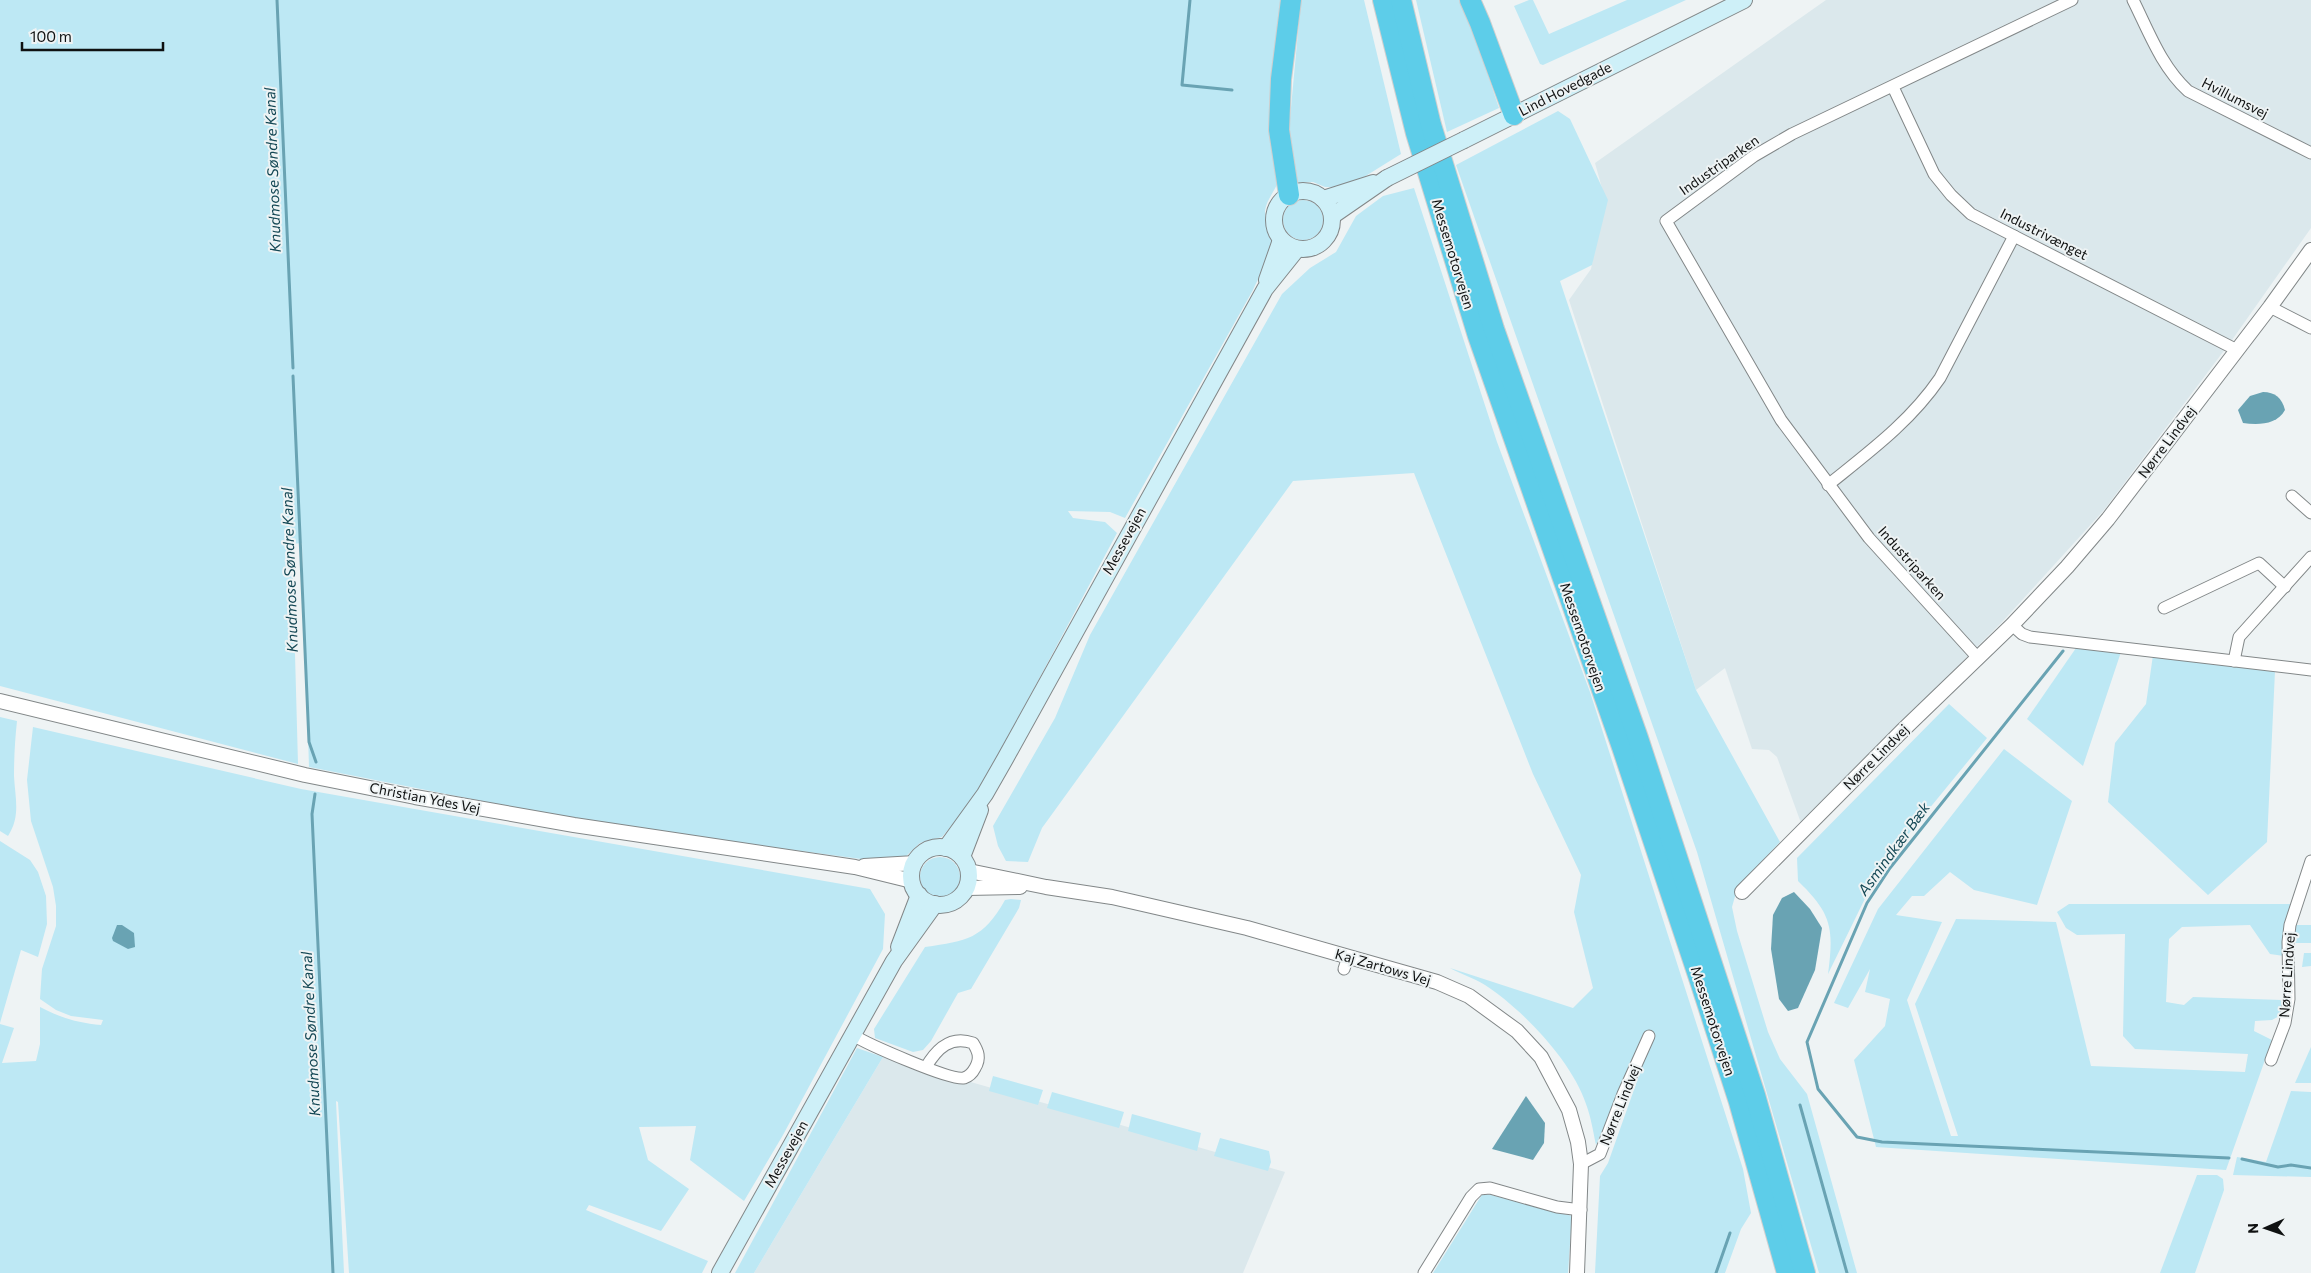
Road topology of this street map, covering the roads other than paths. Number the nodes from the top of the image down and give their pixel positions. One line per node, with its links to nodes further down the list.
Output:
1 (1291, 0): 12 (highway)
2 (1383, 0): 55 (highway, Messemotorvejen)
3 (1401, 0): 56 (highway, Messemotorvejen)
4 (1470, 0): 9 (highway)
5 (1744, 0): 9 (main road, Lind Hovedgade)
6 (2072, 0): 8 (street, Industriparken)
7 (2133, 0): 10 (street, Hvillumsvej)
8 (1893, 87): 15 (street, Industrivænget); 23 (street, Industriparken)
9 (1514, 115): 11 (main road, Lind Hovedgade, bridge)
10 (2311, 153)
11 (1387, 178): 13 (main road, Lind Hovedgade); 14 (main road, Lind Hovedgade)
12 (1290, 195): 13 (main road); 16 (main road)
13 (1323, 199): 14 (main road)
14 (1332, 216): 17 (main road)
15 (2014, 236): 22 (street, Industrivænget); 23 (street)
16 (1281, 240): 17 (main road); 19 (main road, Messevejen)
17 (1298, 249): 19 (main road, Messevejen)
18 (2311, 250): 20 (street, Nørre Lindvej)
19 (1264, 289): 34 (main road, Messevejen)
20 (2270, 307): 21 (street); 22 (street, Nørre Lindvej)
21 (2311, 328)
22 (2237, 350): 29 (street, Nørre Lindvej)
23 (1828, 486): 30 (street, Industriparken)
24 (2292, 496): 25 (street)
25 (2311, 513)
26 (2311, 557): 27 (street)
27 (2285, 587): 28 (street); 31 (street)
28 (2164, 608)
29 (2012, 625): 30 (street, Nørre Lindvej); 31 (street)
30 (1978, 658): 43 (street, Nørre Lindvej)
31 (2234, 661): 32 (street)
32 (2311, 670)
33 (0, 700): 39 (street, Christian Ydes Vej)
34 (985, 794): 35 (main road, Messevejen); 38 (main road, Messevejen)
35 (946, 848): 37 (main road); 38 (main road)
36 (2311, 861): 48 (street, Nørre Lindvej)
37 (915, 863): 39 (street, Christian Ydes Vej); 41 (main road)
38 (965, 864): 40 (street, Kaj Zartows Vej); 42 (main road)
39 (855, 866): 41 (street, Christian Ydes Vej)
40 (1046, 887): 42 (street, Kaj Zartows Vej); 50 (street, Kaj Zartows Vej)
41 (915, 888): 44 (main road); 45 (main road, Messevejen)
42 (967, 888): 44 (main road)
43 (1742, 892)
44 (935, 904): 45 (main road, Messevejen)
45 (894, 961): 46 (main road, Messevejen)
46 (853, 1035): 49 (street); 52 (main road, Messevejen)
47 (1649, 1036): 50 (street, Nørre Lindvej)
48 (2271, 1060)
49 (926, 1067): 49 (street)
50 (1581, 1164): 51 (street, Kaj Zartows Vej)
51 (1581, 1210): 53 (street); 54 (street, Kaj Zartows Vej)
52 (720, 1273)
53 (1424, 1273)
54 (1576, 1273)
55 (1788, 1273)
56 (1805, 1273)

